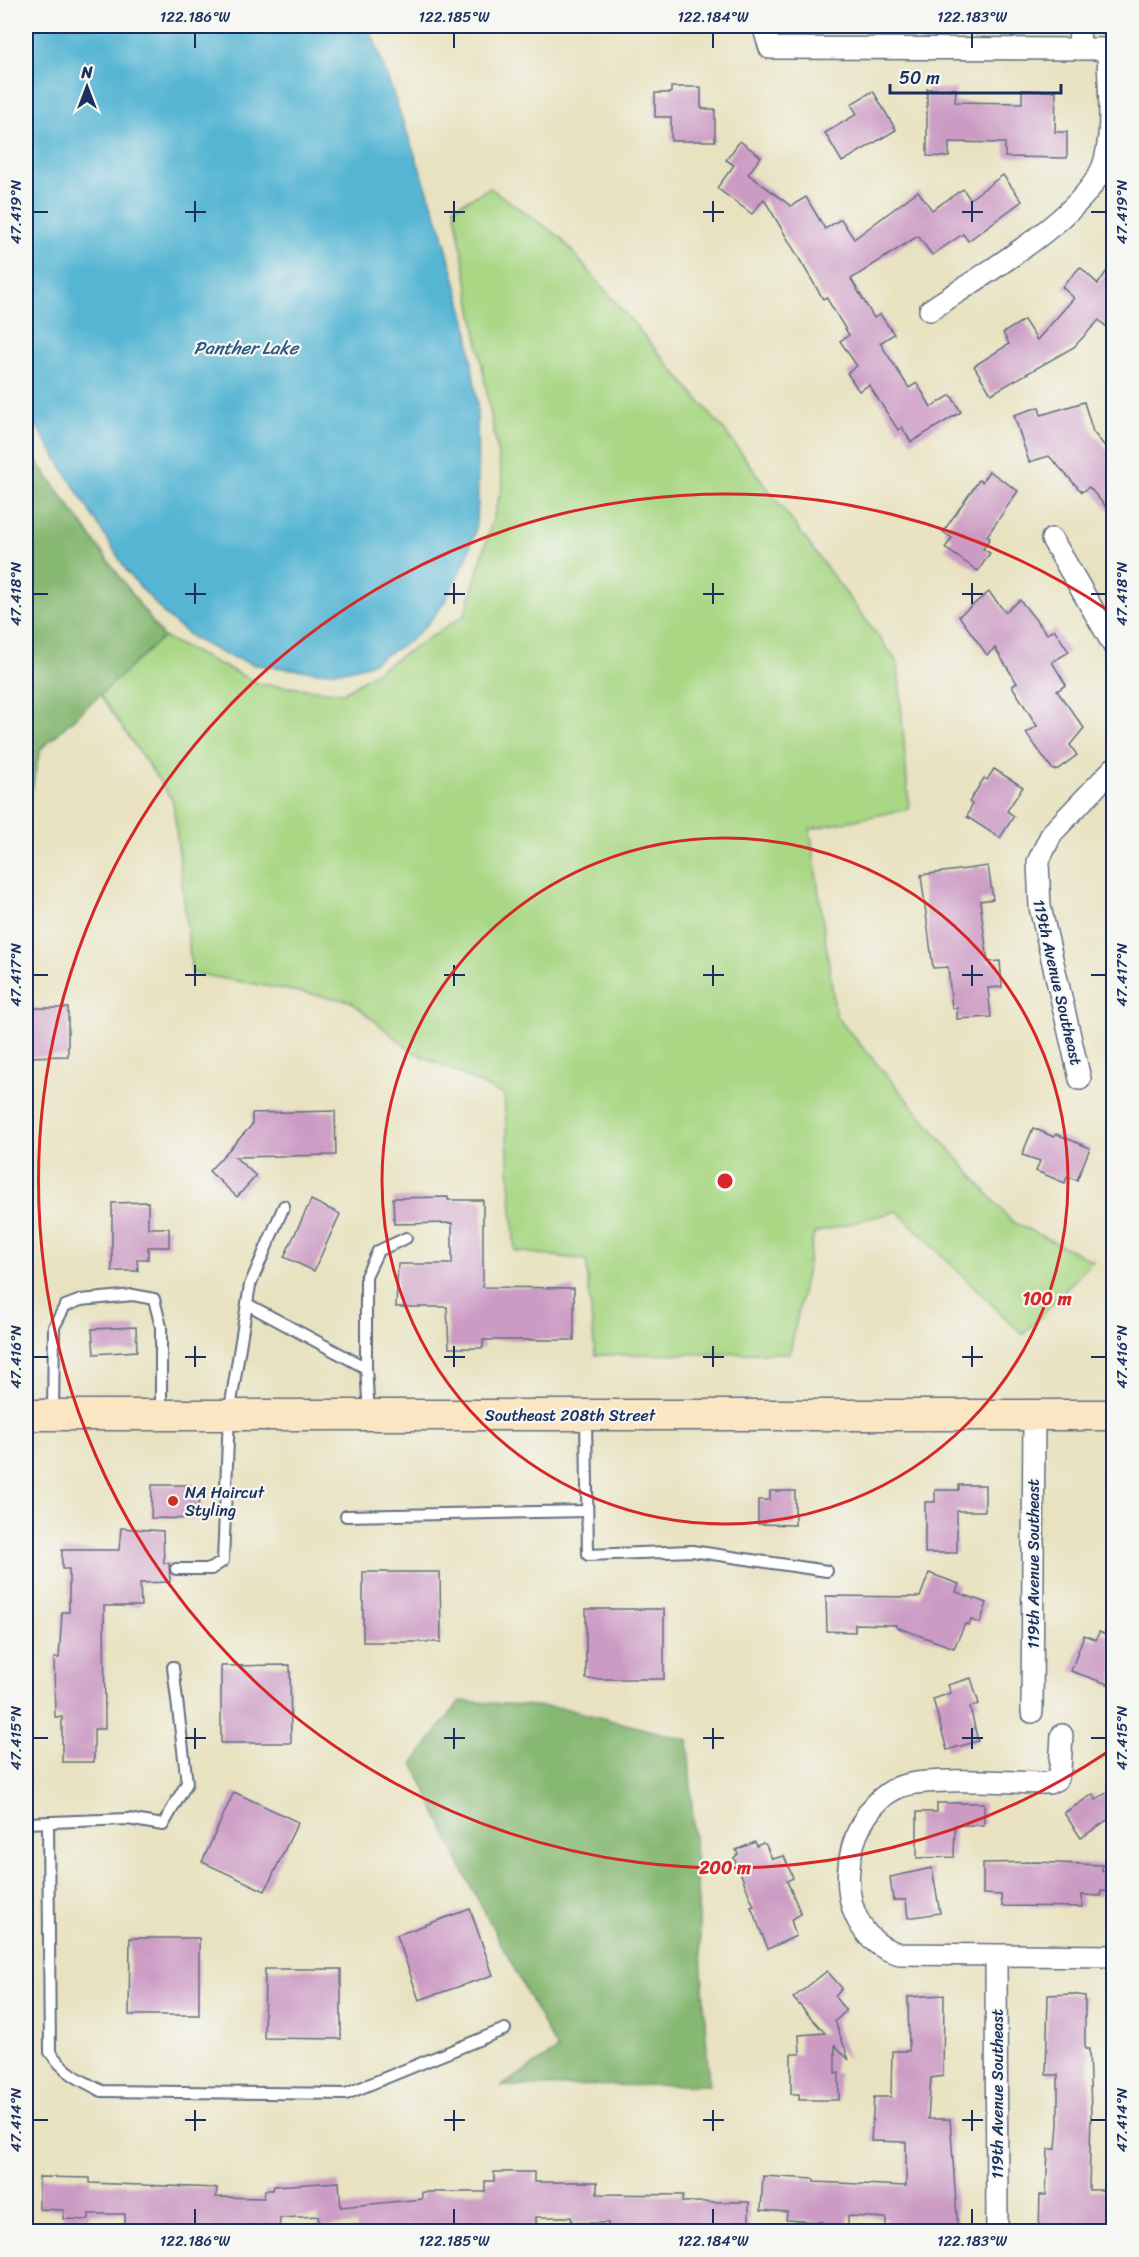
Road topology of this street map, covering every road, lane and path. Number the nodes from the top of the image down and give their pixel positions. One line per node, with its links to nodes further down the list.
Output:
1 (763, 26): 3 (street)
2 (1079, 26): 3 (street)
3 (1080, 49): 4 (street)
4 (1111, 49): 5 (street)
5 (930, 310)
6 (1052, 539): 7 (street)
7 (1113, 646)
8 (1113, 768): 9 (street, 119th Avenue Southeast)
9 (1080, 1079)
10 (284, 1206): 12 (lane)
11 (406, 1238): 13 (lane)
12 (247, 1304): 13 (lane); 16 (lane)
13 (366, 1368): 17 (lane)
14 (39, 1415): 15 (main road, Southeast 208th Street); 15 (lane)
15 (161, 1415): 16 (main road, Southeast 208th Street)
16 (230, 1415): 17 (main road, Southeast 208th Street); 23 (lane)
17 (369, 1415): 18 (main road, Southeast 208th Street)
18 (586, 1415): 19 (main road, Southeast 208th Street); 21 (lane)
19 (1034, 1415): 20 (main road, Southeast 208th Street); 26 (street, 119th Avenue Southeast)
20 (1113, 1416)
21 (588, 1511): 22 (lane); 24 (lane)
22 (346, 1516)
23 (176, 1569)
24 (827, 1571)
25 (173, 1667): 28 (lane)
26 (1032, 1713)
27 (1062, 1735): 30 (street)
28 (48, 1822): 29 (lane); 32 (lane)
29 (26, 1823)
30 (996, 1956): 31 (street); 33 (street, 119th Avenue Southeast)
31 (1113, 1956)
32 (505, 2029)
33 (997, 2232)

